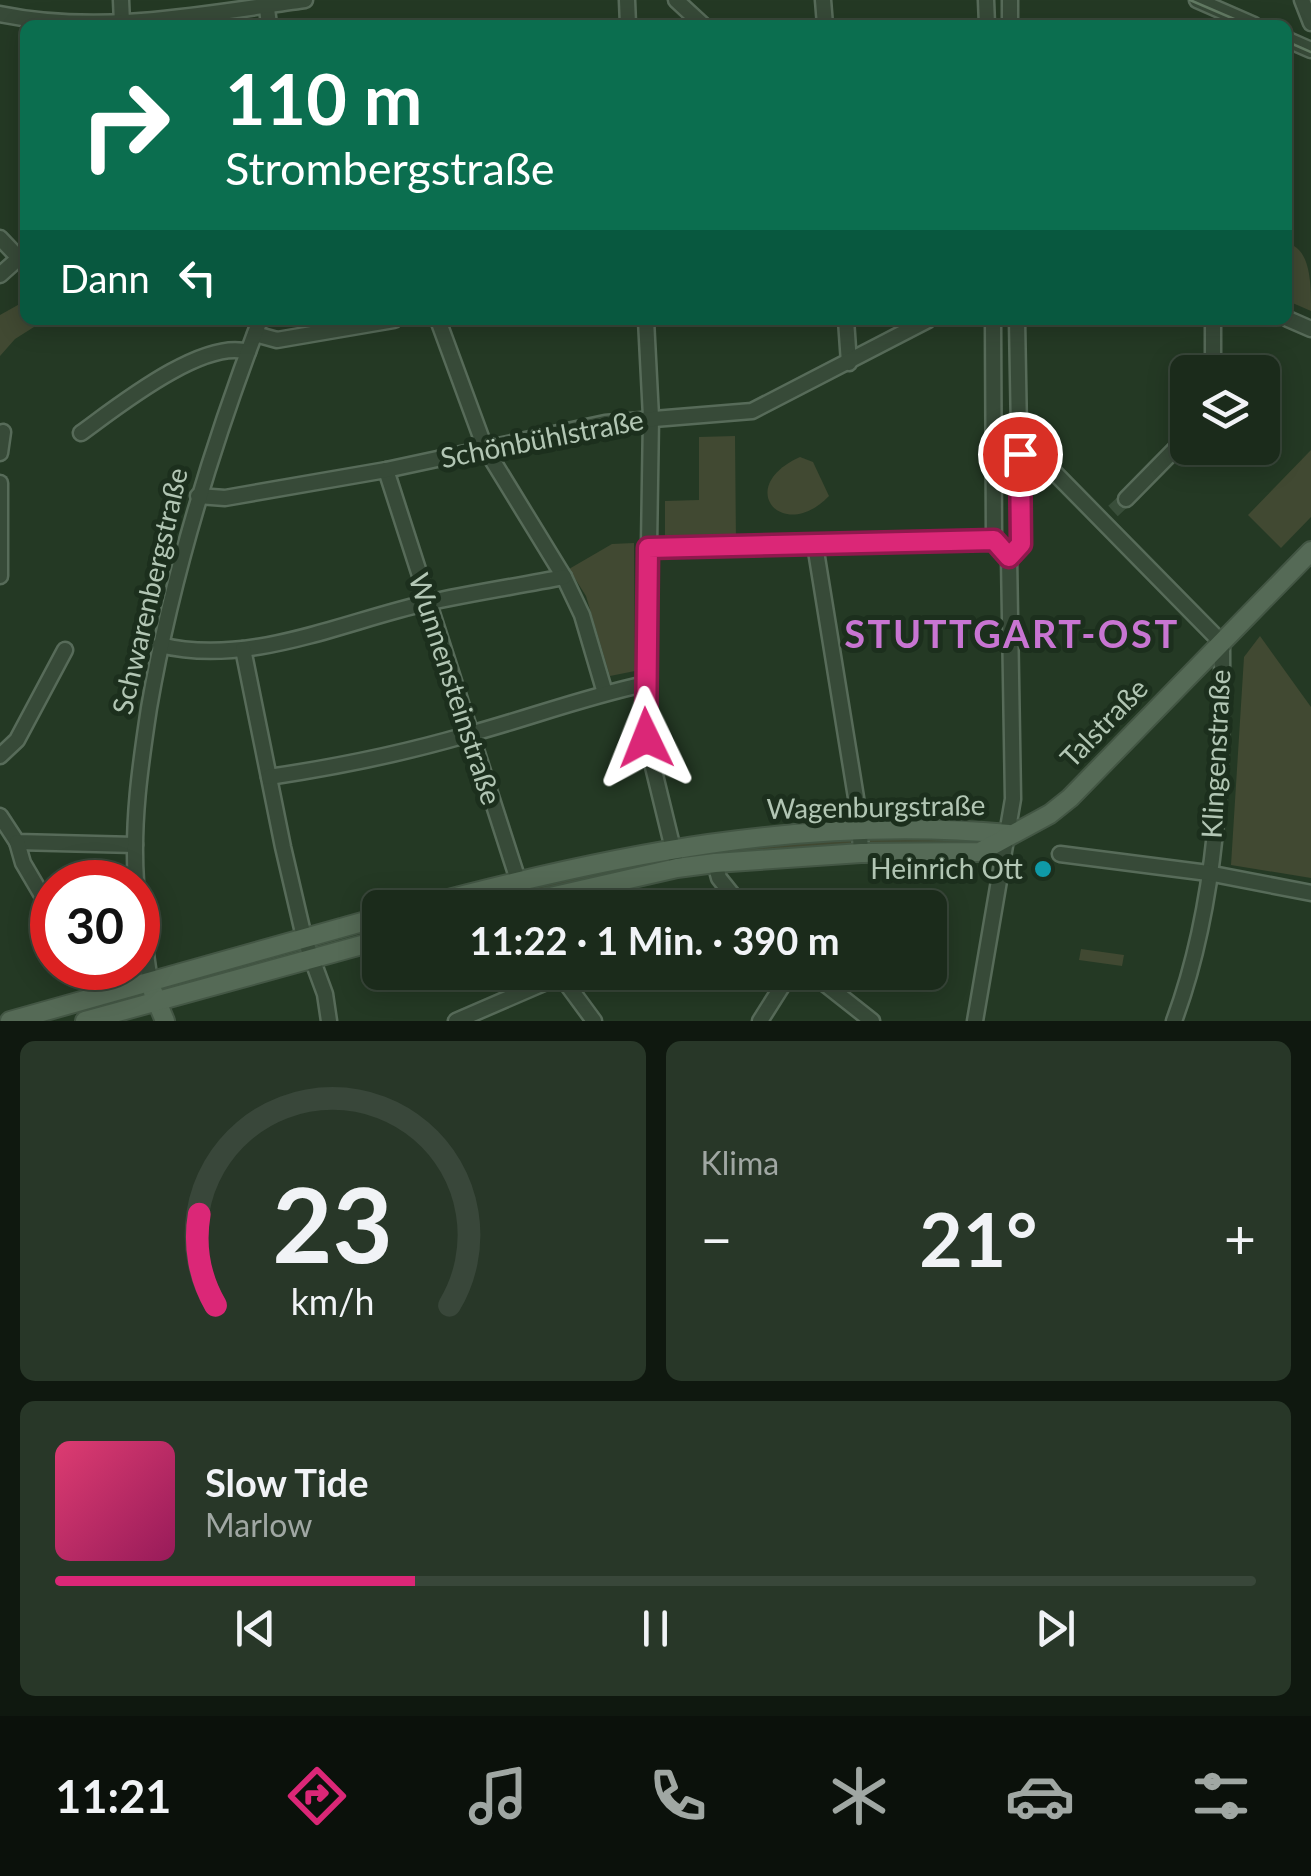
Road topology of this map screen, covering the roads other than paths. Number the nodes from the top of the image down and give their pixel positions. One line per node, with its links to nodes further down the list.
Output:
1 (304, 0): 5 (street)
2 (676, 0): 9 (street)
3 (1197, 0): 10 (street)
4 (1302, 0): 11 (street)
5 (266, 3): 8 (street)
6 (0, 14): 7 (street)
7 (42, 20)
8 (149, 20)
9 (698, 20)
10 (1243, 20)
11 (1311, 23)
12 (0, 238): 13 (street)
13 (0, 275)
14 (365, 325): 22 (street)
15 (440, 325): 29 (street)
16 (646, 325): 26 (street)
17 (846, 325): 25 (street)
18 (919, 325): 25 (street, Schönbühlstraße)
19 (994, 325): 38 (street)
20 (1017, 325): 31 (street)
21 (1212, 325): 24 (street)
22 (257, 327): 23 (street, Schwarenbergstraße)
23 (248, 352): 28 (street); 35 (street, Schwarenbergstraße)
24 (1213, 355)
25 (849, 363): 26 (street, Schönbühlstraße)
26 (652, 417): 29 (street, Schönbühlstraße); 40 (street)
27 (3, 432): 30 (street)
28 (81, 433)
29 (485, 448): 33 (street, Schönbühlstraße); 44 (street)
30 (0, 453)
31 (1020, 454): 37 (street); 46 (street, Klingenstraße)
32 (1170, 454): 36 (street)
33 (386, 470): 35 (street, Schönbühlstraße); 45 (street, Wunnensteinstraße)
34 (0, 483): 43 (street)
35 (198, 496): 47 (street, Schwarenbergstraße)
36 (1126, 499)
37 (1021, 528): 38 (street); 42 (street)
38 (995, 534): 39 (street); 42 (street)
39 (815, 545): 40 (street); 56 (street)
40 (648, 548): 50 (street)
41 (1311, 551): 46 (main road, Talstraße)
42 (1009, 557): 57 (street)
43 (0, 576)
44 (564, 577): 45 (street); 51 (street)
45 (426, 603): 48 (street); 52 (street, Wunnensteinstraße)
46 (1222, 642): 57 (main road, Talstraße); 66 (street, Klingenstraße)
47 (160, 645): 48 (street); 59 (street, Schwarenbergstraße)
48 (243, 649): 54 (street)
49 (66, 650): 53 (street)
50 (645, 684): 51 (street); 60 (street)
51 (605, 692): 52 (street)
52 (470, 734): 54 (street); 68 (street, Wunnensteinstraße)
53 (0, 756)
54 (269, 777): 75 (street)
55 (0, 816): 58 (street)
56 (860, 830): 57 (main road, Wagenburgstraße); 60 (main road, Wagenburgstraße); 61 (street)
57 (1009, 834): 61 (main road, Wagenburgstraße); 94 (street)
58 (17, 842): 59 (street); 67 (street)
59 (135, 845): 63 (street, Schwarenbergstraße)
60 (674, 847): 65 (street); 68 (main road, Wagenburgstraße)
61 (861, 853): 64 (main road, Wagenburgstraße)
62 (1060, 854): 66 (street)
63 (135, 860)
64 (715, 863): 65 (main road, Wagenburgstraße); 72 (street)
65 (677, 868): 71 (main road, Wagenburgstraße)
66 (1208, 874): 73 (street); 95 (street, Klingenstraße)
67 (30, 875)
68 (517, 880): 69 (main road, Wagenburgstraße); 70 (street, Wunnensteinstraße)
69 (480, 890)
70 (520, 890)
71 (587, 890)
72 (728, 890)
73 (1311, 893)
74 (362, 922): 75 (main road)
75 (304, 937): 77 (street); 78 (main road)
76 (362, 945): 77 (main road)
77 (315, 958): 85 (main road); 90 (street)
78 (160, 979)
79 (121, 990): 87 (main road)
80 (152, 990): 85 (main road)
81 (525, 990): 86 (street)
82 (571, 990): 91 (street)
83 (780, 990): 92 (street)
84 (833, 990): 93 (street)
85 (156, 1003): 88 (main road); 89 (main road)
86 (461, 1020)
87 (10, 1021)
88 (85, 1021)
89 (165, 1021)
90 (329, 1021)
91 (594, 1021)
92 (760, 1021)
93 (872, 1021)
94 (975, 1021)
95 (1174, 1021)

